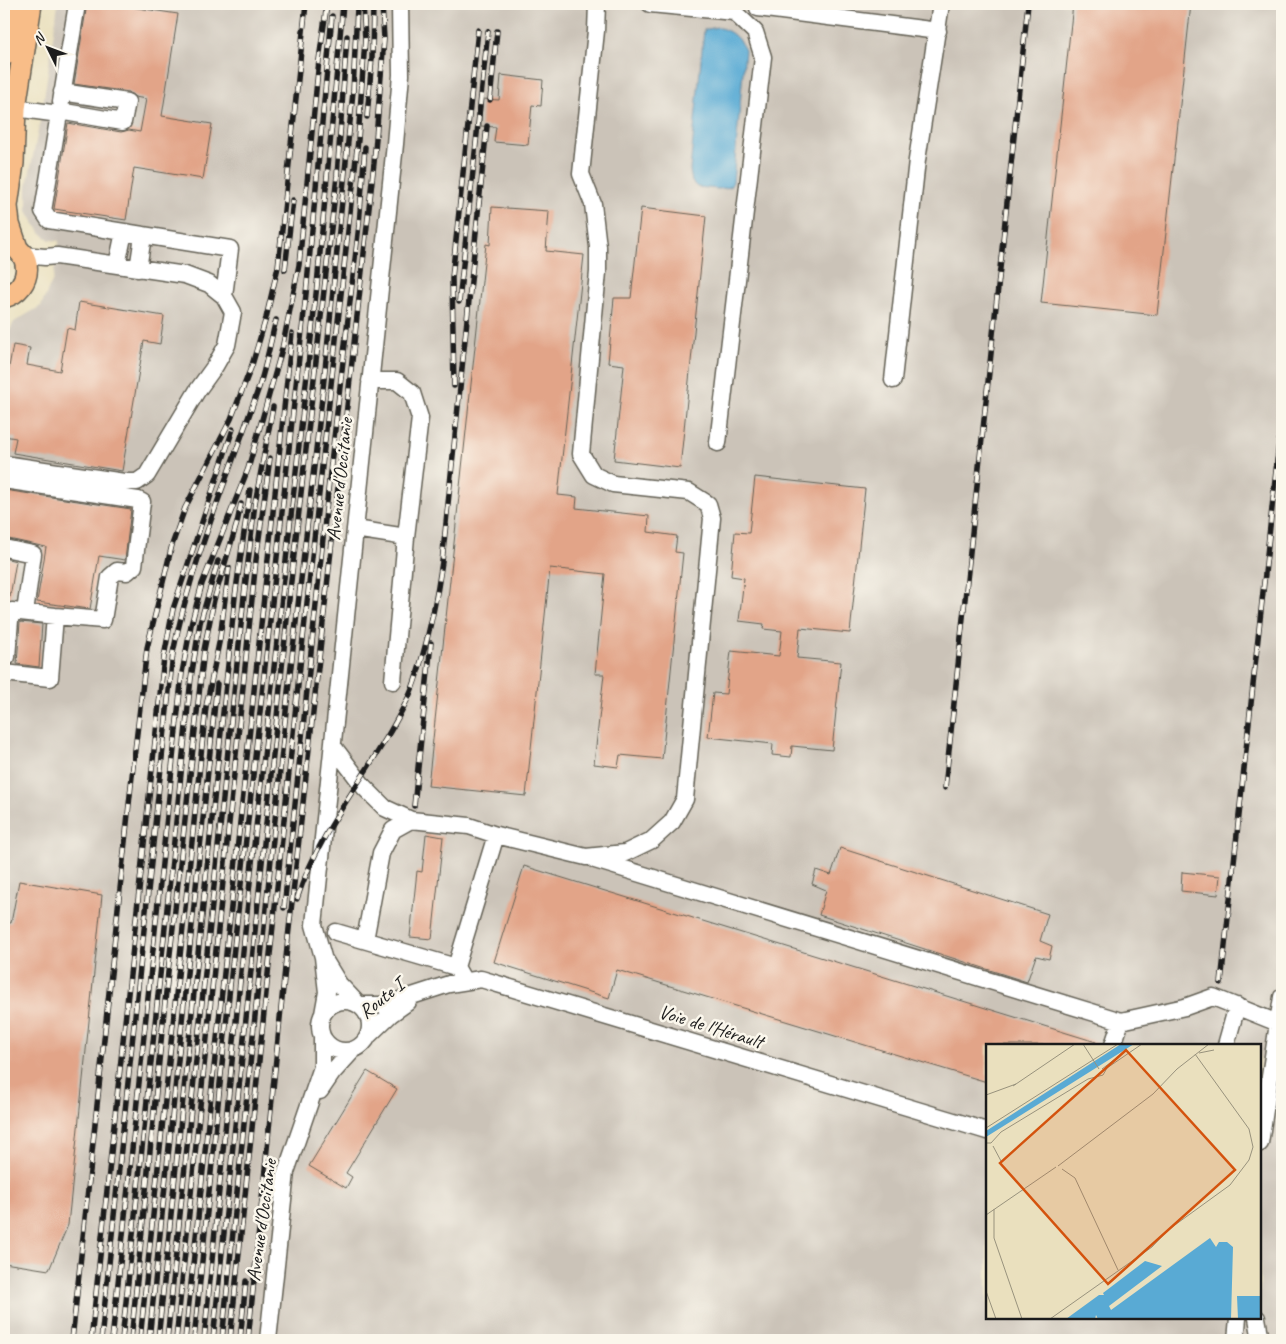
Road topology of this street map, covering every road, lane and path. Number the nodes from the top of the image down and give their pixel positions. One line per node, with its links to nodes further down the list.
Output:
1 (14, 4): 11 (main road)
2 (31, 4): 13 (main road)
3 (77, 4): 12 (street)
4 (400, 4): 23 (street, Avenue d'Occitanie)
5 (597, 4): 38 (street)
6 (650, 4): 9 (street)
7 (942, 4): 10 (street)
8 (759, 6): 9 (street); 10 (street)
9 (743, 20): 24 (street)
10 (938, 31): 22 (street)
11 (4, 56)
12 (62, 92): 14 (street); 14 (street)
13 (15, 108): 14 (street); 17 (main road)
14 (59, 113): 15 (street)
15 (124, 232): 16 (street); 18 (street)
16 (143, 236): 19 (street); 20 (street)
17 (17, 254): 18 (street); 21 (main road)
18 (118, 265): 19 (street)
19 (138, 269): 20 (street)
20 (224, 296): 25 (street)
21 (4, 298)
22 (893, 380)
23 (370, 381): 27 (street, Avenue d'Occitanie); 28 (street)
24 (718, 443)
25 (4, 464)
26 (4, 480): 31 (street)
27 (355, 529): 28 (street); 35 (street, Avenue d'Occitanie)
28 (406, 537): 34 (street)
29 (4, 548): 30 (street)
30 (25, 612): 31 (street); 32 (street)
31 (65, 613): 33 (street)
32 (7, 620): 33 (street)
33 (5, 665)
34 (393, 681)
35 (333, 746): 36 (street); 41 (street, Avenue d'Occitanie)
36 (411, 820): 37 (street); 40 (street)
37 (496, 835): 38 (street); 42 (street)
38 (586, 857): 48 (street)
39 (336, 932): 40 (street)
40 (365, 940): 42 (street)
41 (323, 957): 45 (street, Avenue d'Occitanie); 47 (street, Avenue d'Occitanie)
42 (460, 974): 43 (street, Voie de l'Hérault); 56 (street, Voie de l'Hérault)
43 (423, 993): 45 (street, Route I); 51 (street, Route I)
44 (1282, 997): 49 (street)
45 (359, 1004): 47 (street); 51 (street, Avenue d'Occitanie)
46 (1237, 1006): 48 (street); 49 (street); 53 (street)
47 (322, 1014): 50 (street, Avenue d'Occitanie)
48 (1121, 1021): 52 (street)
49 (1278, 1023): 57 (street)
50 (322, 1036): 54 (street); 55 (street, Avenue d'Occitanie)
51 (368, 1036): 54 (street, Avenue d'Occitanie)
52 (1114, 1044)
53 (1226, 1044)
54 (353, 1050): 55 (street, Avenue d'Occitanie)
55 (309, 1108): 60 (street, Avenue d'Occitanie)
56 (986, 1130)
57 (1261, 1136)
58 (1238, 1319): 61 (street)
59 (1257, 1319): 62 (street)
60 (268, 1340)
61 (1236, 1340)
62 (1261, 1340)

